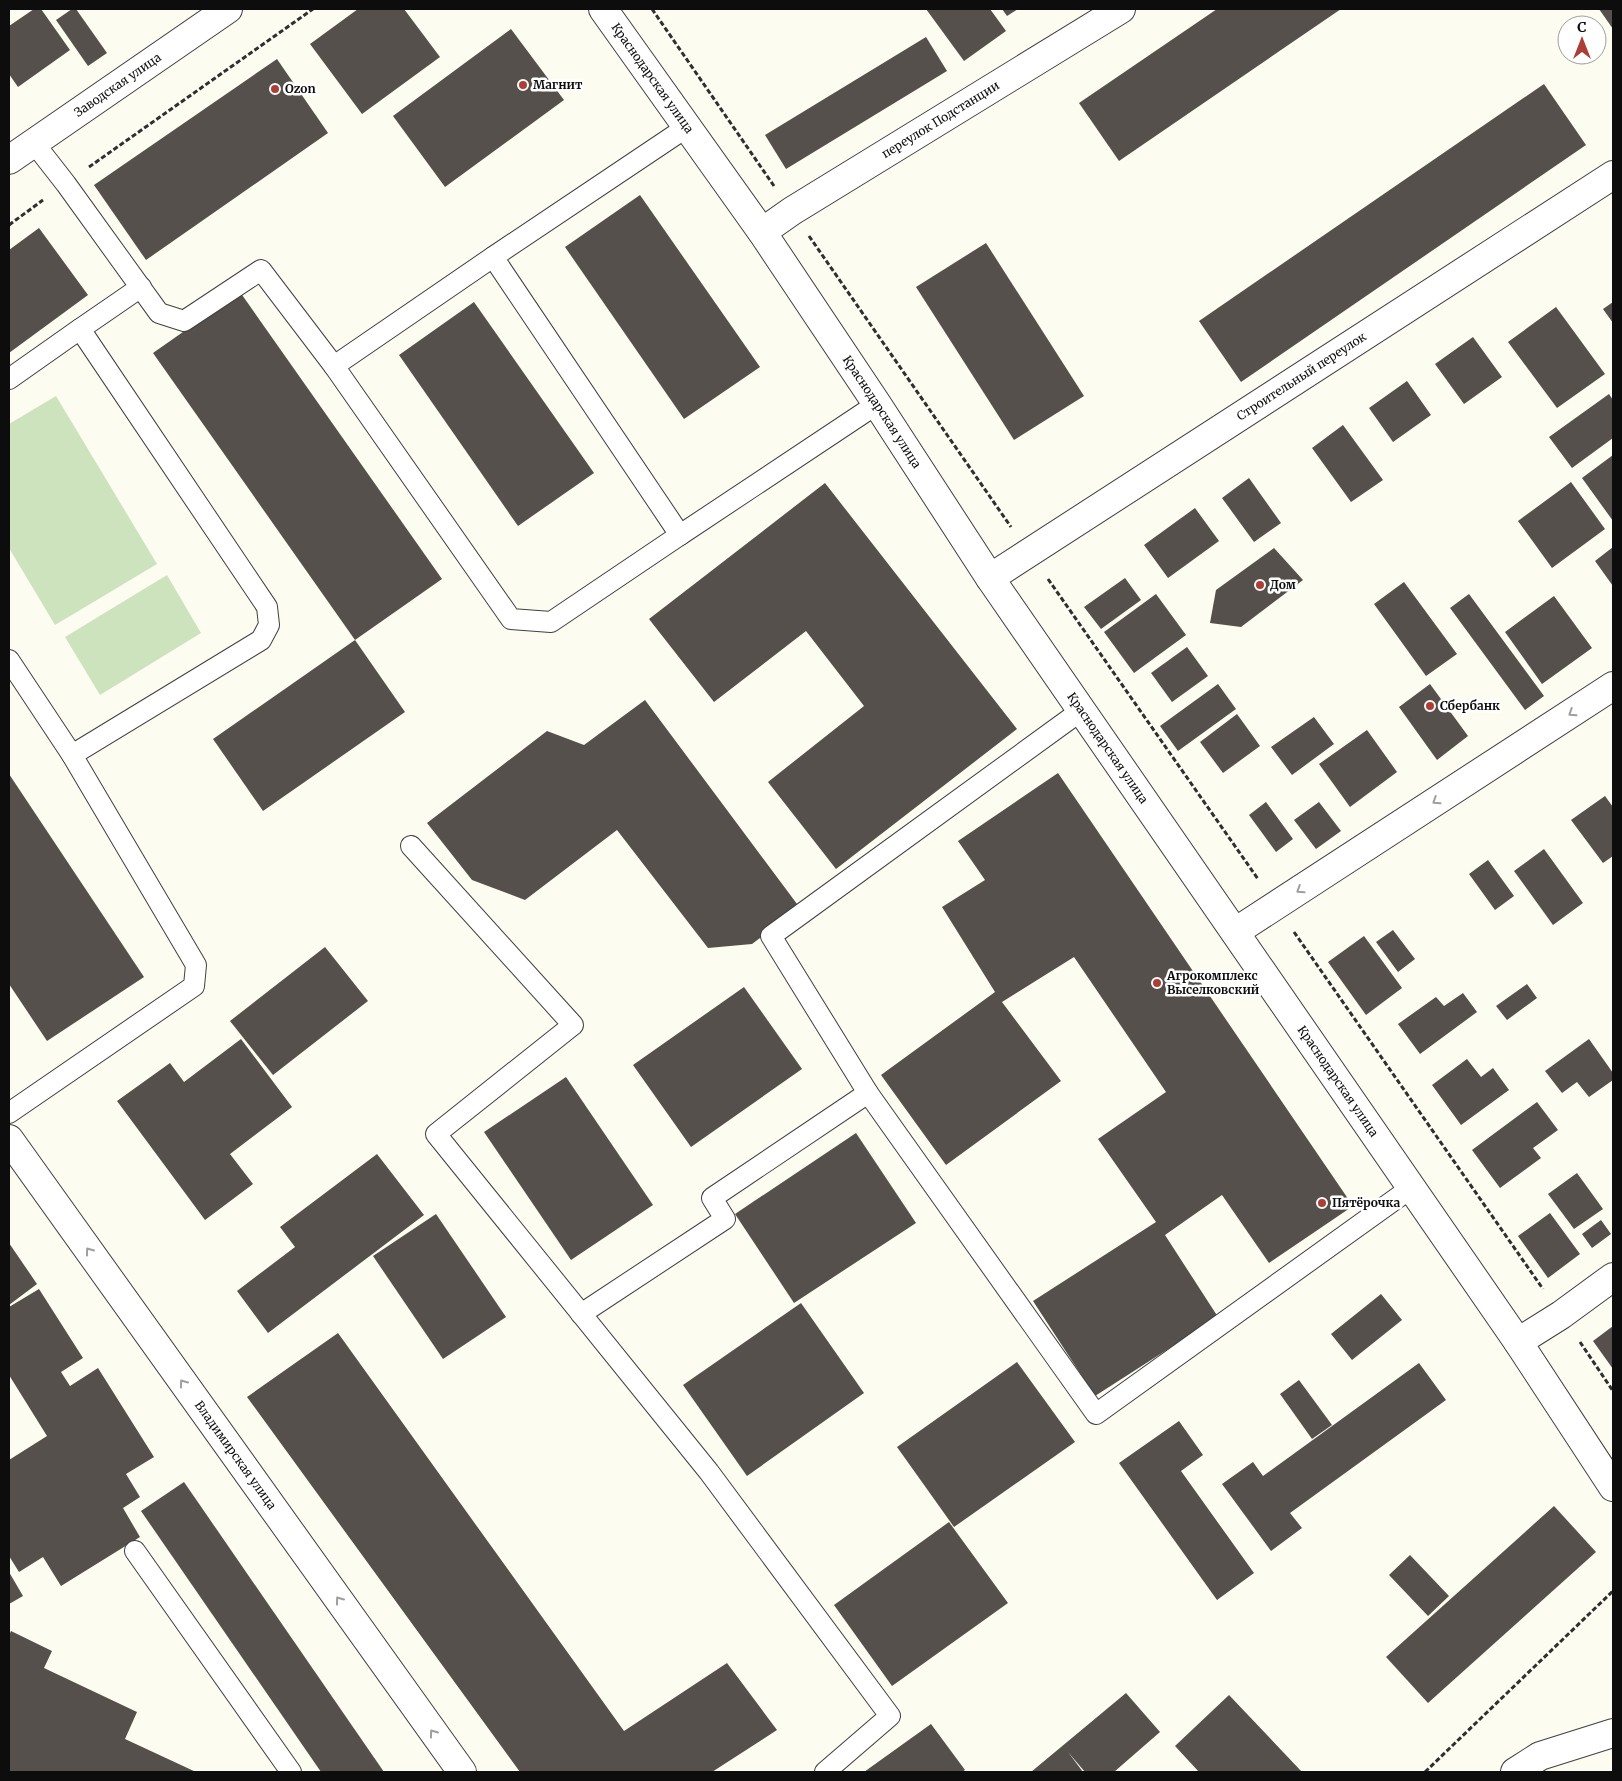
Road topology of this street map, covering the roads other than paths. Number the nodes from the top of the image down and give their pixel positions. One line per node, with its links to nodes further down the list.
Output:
1 (228, 9): 5 (street, Заводская улица)
2 (603, 9): 4 (street, Краснодарская улица)
3 (1121, 9): 8 (street, переулок Подстанции)
4 (687, 128): 8 (street, Краснодарская улица); 9 (lane)
5 (34, 143): 6 (street, Заводская улица); 10 (lane)
6 (9, 160)
7 (1613, 175): 16 (street, Строительный переулок)
8 (762, 232): 14 (street, Краснодарская улица)
9 (493, 257): 12 (lane); 15 (lane)
10 (141, 287): 11 (lane); 12 (lane)
11 (80, 329): 13 (lane); 20 (lane)
12 (334, 366): 15 (lane)
13 (9, 379)
14 (877, 404): 15 (lane); 16 (street, Краснодарская улица)
15 (680, 535)
16 (990, 578): 19 (street, Краснодарская улица)
17 (9, 660): 20 (lane)
18 (1613, 686): 22 (street, one-way to 22)
19 (1082, 710): 22 (street, Краснодарская улица); 23 (lane)
20 (72, 755): 24 (lane)
21 (411, 846): 28 (lane)
22 (1235, 932): 26 (street, Краснодарская улица)
23 (868, 1093): 26 (lane); 28 (lane)
24 (9, 1113)
25 (9, 1139): 34 (street, Владимирская улица, one-way to 25)
26 (1412, 1188): 29 (street, Краснодарская улица)
27 (1613, 1277): 29 (street)
28 (581, 1314): 35 (lane)
29 (1518, 1342): 30 (street, Краснодарская улица)
30 (1613, 1487)
31 (135, 1551): 33 (lane)
32 (1613, 1733): 36 (street)
33 (291, 1772)
34 (462, 1772)
35 (825, 1772)
36 (1515, 1772)

